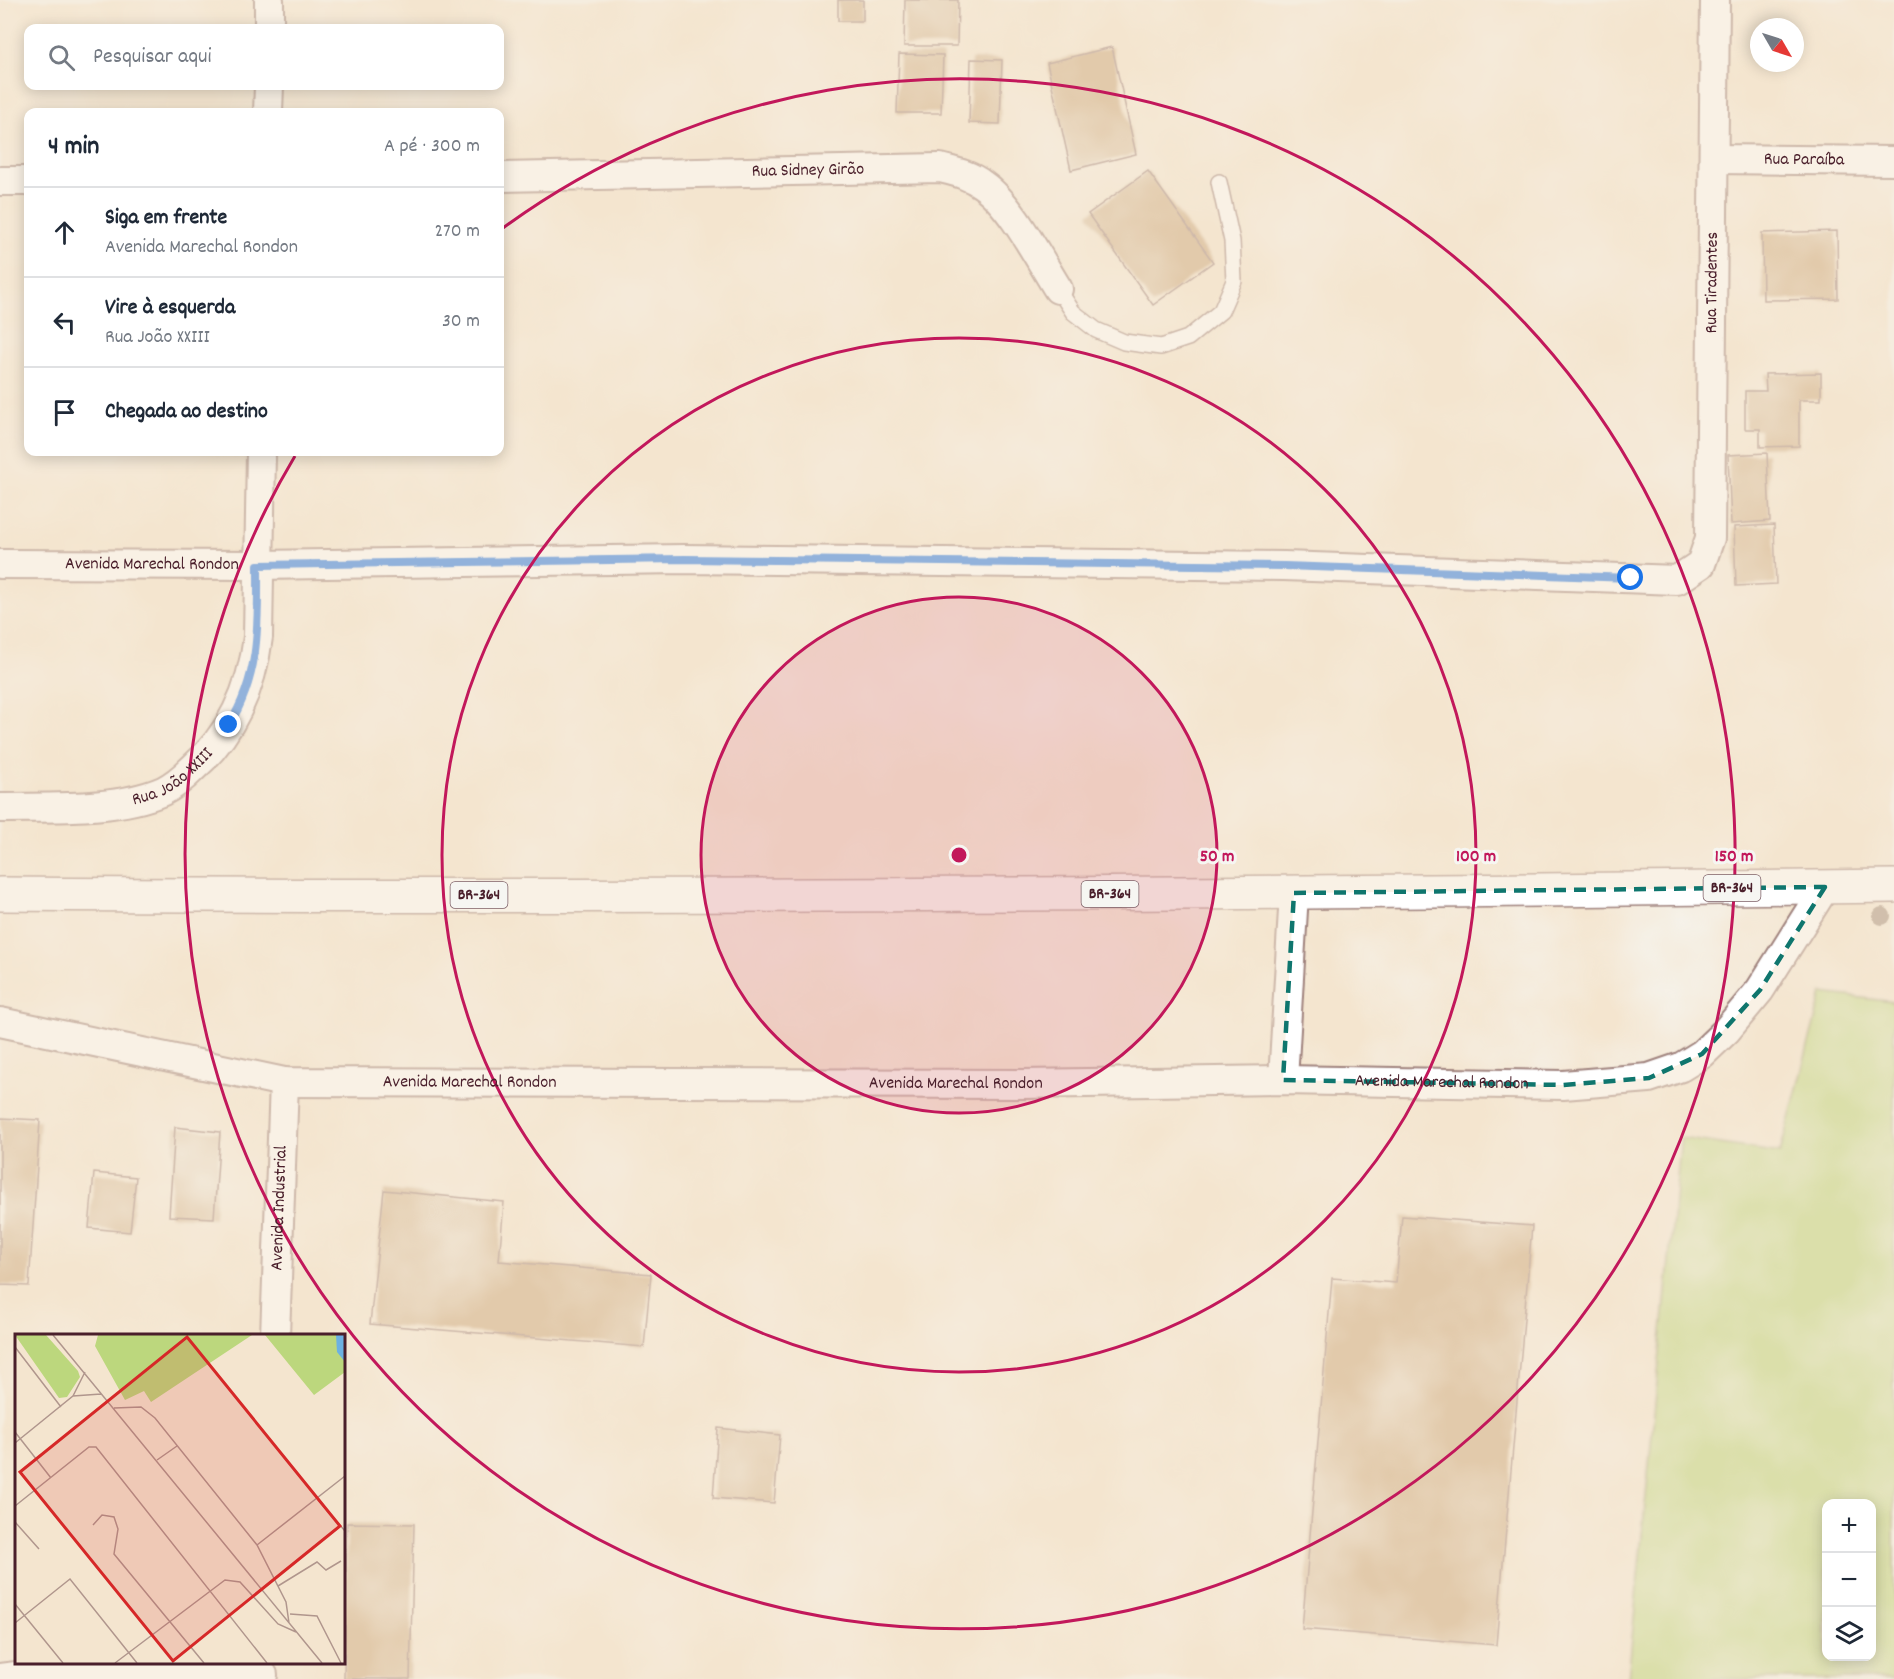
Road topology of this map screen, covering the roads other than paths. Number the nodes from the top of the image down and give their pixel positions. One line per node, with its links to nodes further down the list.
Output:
1 (269, 0): 3 (street)
2 (1715, 0): 6 (street, Rua Tiradentes)
3 (269, 24)
4 (268, 90): 5 (street)
5 (268, 108)
6 (1714, 159): 7 (street, Rua Paraíba); 15 (street, Rua Tiradentes)
7 (1894, 161)
8 (504, 177): 12 (street, Rua Sidney Girão)
9 (0, 181): 10 (street)
10 (24, 181)
11 (1219, 182): 12 (lane)
12 (1058, 289)
13 (261, 456): 16 (street, Rua João XXIII)
14 (0, 564): 16 (street, Avenida Marechal Rondon)
15 (1701, 564): 16 (street, Avenida Marechal Rondon)
16 (258, 565): 17 (street, Rua João XXIII)
17 (0, 808)
18 (1894, 886): 19 (highway, BR-364)
19 (1825, 887): 20 (highway, BR-364); 23 (street, Avenida Marechal Rondon)
20 (1294, 893): 21 (highway, BR-364); 23 (street)
21 (0, 894)
22 (0, 1022): 24 (street, Avenida Marechal Rondon)
23 (1283, 1080): 24 (street, Avenida Marechal Rondon)
24 (284, 1082): 25 (street, Avenida Industrial)
25 (275, 1334)
26 (264, 1672): 27 (street)
27 (0, 1678)

